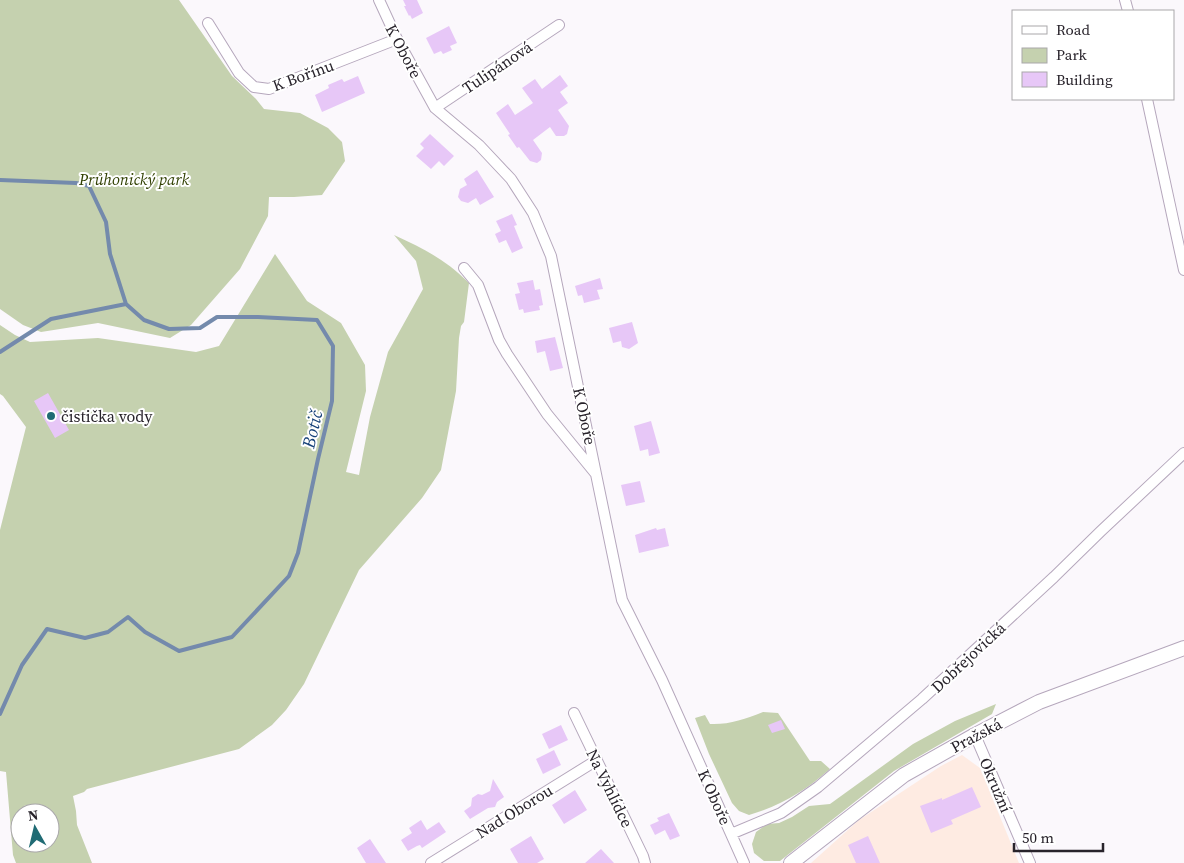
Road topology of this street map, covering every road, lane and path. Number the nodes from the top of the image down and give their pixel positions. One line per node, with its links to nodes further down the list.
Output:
1 (378, 0): 4 (street, K Oboře)
2 (208, 23): 4 (street, K Bořínu)
3 (559, 25): 6 (street, Tulipánová)
4 (397, 40): 6 (street, K Oboře)
5 (1147, 100): 8 (street)
6 (435, 108): 10 (street, K Oboře)
7 (464, 268): 10 (street)
8 (1184, 270)
9 (1184, 453): 15 (street, Dobřejovická)
10 (598, 476): 15 (street, K Oboře)
11 (1184, 648): 13 (main road, Pražská)
12 (574, 713): 14 (street, Na Vyhlídce)
13 (975, 735): 19 (main road, Pražská); 20 (street, Okružní)
14 (597, 760): 16 (street, Nad Oborou); 17 (street, Na Vyhlídce)
15 (732, 834): 18 (street, K Oboře)
16 (431, 863)
17 (644, 863)
18 (744, 863)
19 (791, 863)
20 (1030, 863)

